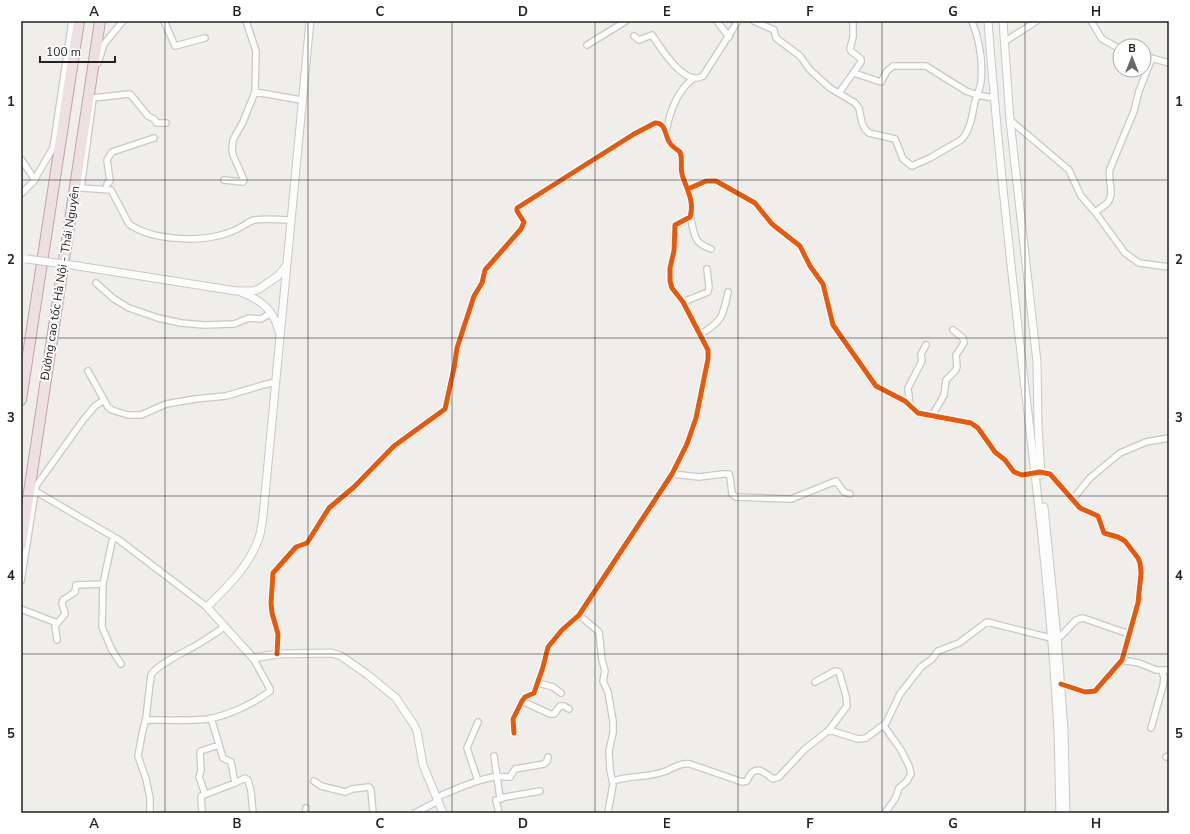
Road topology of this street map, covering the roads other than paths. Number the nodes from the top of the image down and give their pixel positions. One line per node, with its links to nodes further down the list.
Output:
1 (72, 21): 40 (street)
2 (78, 21): 64 (highway, Đường cao tốc Hà Nội - Thái Nguyên)
3 (100, 21): 75 (highway, Đường cao tốc Hà Nội - Thái Nguyên)
4 (123, 21): 32 (street)
5 (164, 21): 20 (street)
6 (246, 21): 29 (street)
7 (310, 21): 34 (street)
8 (626, 21): 22 (street)
9 (717, 21): 19 (street)
10 (738, 21): 19 (street)
11 (754, 21): 30 (street)
12 (853, 21): 26 (street)
13 (972, 21): 31 (street)
14 (988, 21): 33 (street)
15 (1002, 21): 21 (street)
16 (1037, 21): 21 (street)
17 (1091, 21): 23 (street)
18 (634, 36): 27 (street)
19 (729, 37): 27 (street)
20 (205, 38)
21 (1004, 42): 35 (street)
22 (587, 45)
23 (1112, 45)
24 (1152, 58): 25 (street)
25 (1169, 63)
26 (854, 73): 30 (street); 31 (street)
27 (694, 78): 37 (street)
28 (1144, 78): 45 (street)
29 (255, 92): 34 (street); 41 (street)
30 (839, 94): 31 (street)
31 (978, 95): 33 (street)
32 (93, 98): 36 (street); 42 (street)
33 (994, 98): 69 (street)
34 (301, 100): 47 (street)
35 (1010, 120): 45 (street); 69 (street)
36 (166, 122)
37 (666, 133): 43 (street); 86 (street)
38 (154, 138): 42 (street)
39 (21, 159): 40 (street)
40 (35, 180): 44 (street)
41 (224, 180)
42 (106, 189): 47 (street)
43 (688, 189): 46 (street); 66 (street)
44 (21, 194)
45 (1095, 212): 51 (street)
46 (690, 217): 48 (street); 56 (street)
47 (291, 220): 50 (street)
48 (711, 249)
49 (24, 259): 54 (street, bridge)
50 (286, 266): 54 (street); 60 (street)
51 (1169, 267)
52 (707, 269): 56 (street)
53 (96, 283): 57 (street)
54 (236, 291): 57 (street)
55 (728, 292): 59 (street)
56 (683, 302): 59 (street)
57 (271, 313): 60 (street)
58 (953, 330): 67 (street)
59 (701, 334): 70 (street)
60 (280, 336): 63 (street)
61 (926, 345): 66 (street)
62 (88, 371): 65 (street)
63 (276, 382): 65 (street); 78 (street)
64 (21, 400)
65 (104, 400): 71 (street)
66 (910, 405): 67 (street)
67 (932, 416): 69 (street)
68 (1169, 438): 73 (street)
69 (1038, 473): 73 (street); 84 (street)
70 (672, 474): 72 (street); 80 (street)
71 (35, 491): 74 (street); 76 (street)
72 (850, 494)
73 (1072, 500): 83 (street)
74 (113, 537): 77 (street); 78 (street)
75 (21, 545)
76 (21, 581)
77 (103, 584): 81 (street); 89 (street)
78 (207, 607): 82 (street)
79 (21, 609): 81 (street)
80 (579, 615): 92 (street); 110 (street)
81 (57, 623): 85 (street)
82 (224, 627): 87 (street); 99 (street)
83 (1130, 634): 84 (street); 88 (street)
84 (1054, 638): 94 (street); 101 (street); 126 (street)
85 (57, 640)
86 (277, 654): 87 (street); 115 (street)
87 (253, 658): 98 (street)
88 (1122, 660): 90 (street); 94 (street)
89 (121, 664)
90 (1162, 670): 91 (street); 102 (street)
91 (1169, 670)
92 (538, 682): 95 (street); 96 (street)
93 (815, 682): 103 (street)
94 (1061, 684): 127 (street)
95 (561, 693)
96 (522, 701): 97 (street); 104 (street)
97 (569, 709)
98 (211, 718): 99 (street); 105 (street)
99 (146, 720): 118 (street)
100 (478, 722): 109 (street)
101 (884, 726): 103 (street); 125 (street)
102 (1151, 728)
103 (829, 730): 110 (street)
104 (514, 733)
105 (219, 745): 112 (street); 114 (street)
106 (494, 756): 108 (street)
107 (548, 757): 108 (street)
108 (496, 777): 109 (street); 116 (street)
109 (478, 781): 115 (street)
110 (613, 781): 124 (street)
111 (314, 782): 120 (street)
112 (235, 783): 114 (street); 119 (street)
113 (540, 791): 116 (street)
114 (205, 794): 117 (street)
115 (438, 799): 121 (street); 122 (street)
116 (501, 799): 123 (street)
117 (202, 810)
118 (150, 813)
119 (253, 813)
120 (374, 813)
121 (415, 813)
122 (443, 813)
123 (499, 813)
124 (608, 813)
125 (885, 813)
126 (1060, 813)
127 (1066, 813)

